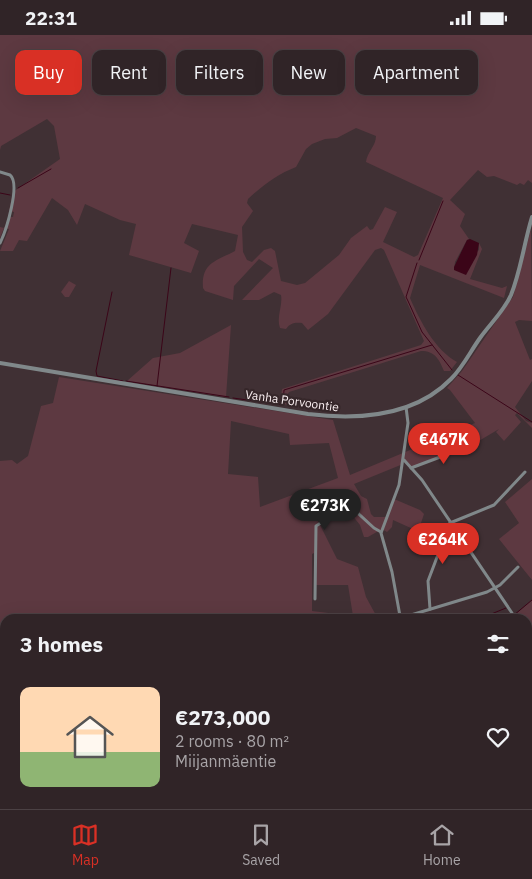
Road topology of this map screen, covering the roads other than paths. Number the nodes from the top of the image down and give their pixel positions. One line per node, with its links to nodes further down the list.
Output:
1 (0, 172): 3 (street)
2 (532, 217): 5 (street, Vanha Porvoontie)
3 (0, 243)
4 (0, 363): 5 (street, Vanha Porvoontie)
5 (406, 407): 7 (street)
6 (472, 445): 8 (street)
7 (404, 460): 8 (street); 11 (street)
8 (411, 468): 10 (street)
9 (526, 472): 10 (street)
10 (450, 523): 13 (street); 15 (street)
11 (381, 532): 14 (street); 17 (street)
12 (518, 567): 13 (street)
13 (495, 588): 15 (street); 16 (street)
14 (314, 599)
15 (430, 609): 18 (street)
16 (512, 613)
17 (399, 614)
18 (413, 614)

